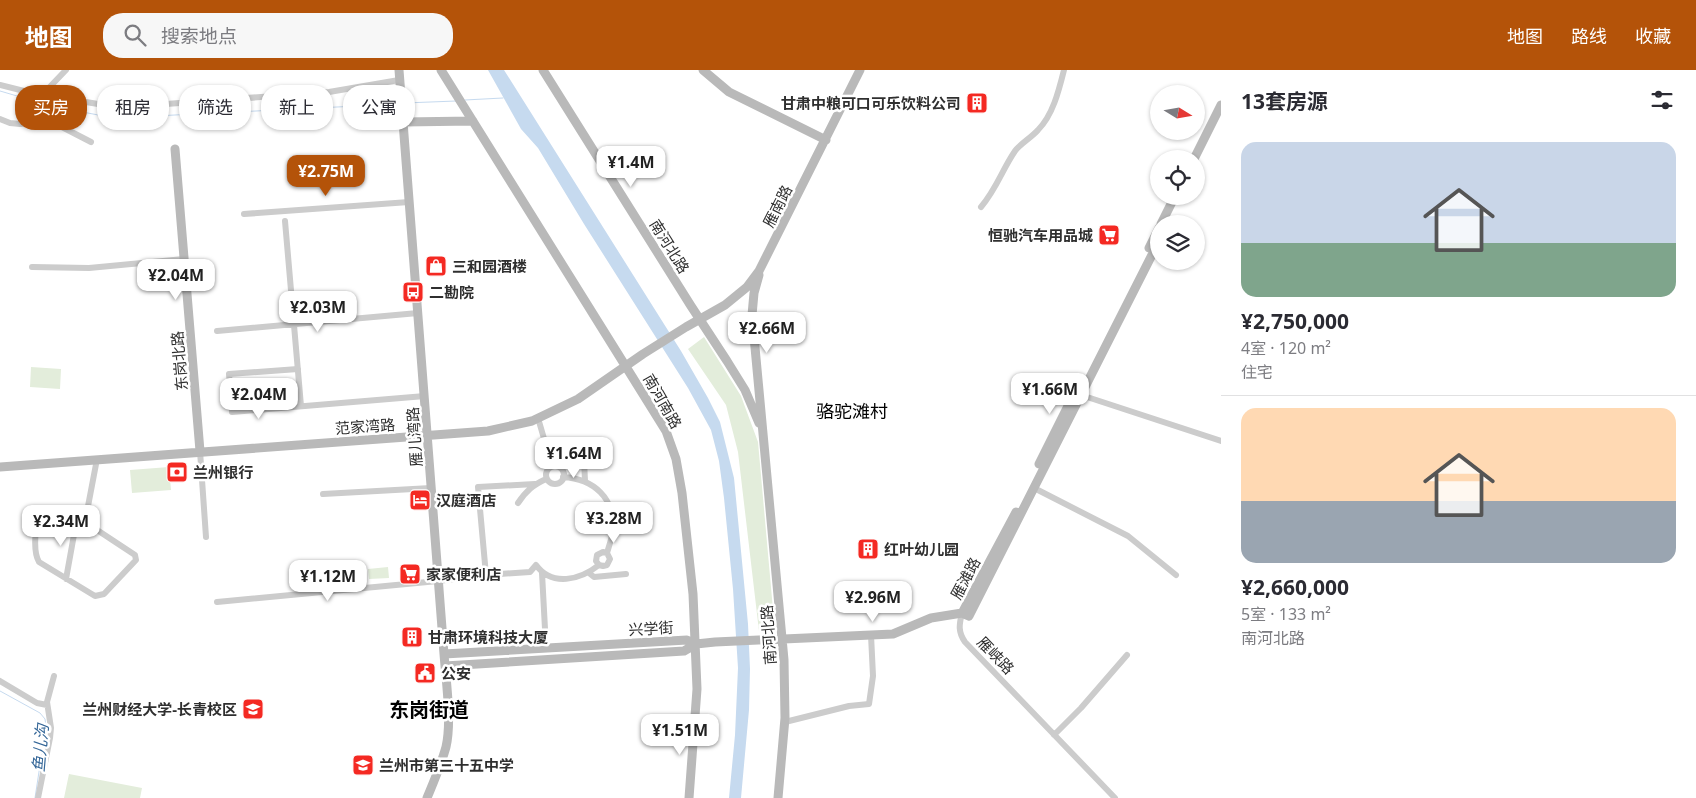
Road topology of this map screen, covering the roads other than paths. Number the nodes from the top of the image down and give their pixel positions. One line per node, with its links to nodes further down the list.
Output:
1 (66, 70): 10 (street)
2 (399, 70): 8 (street, 雁儿湾路)
3 (441, 70): 17 (street, 南河南路)
4 (543, 70): 35 (street, 南河北路)
5 (703, 70): 20 (street)
6 (860, 70): 20 (street, 雁南路)
7 (1064, 70): 26 (street)
8 (400, 80): 11 (street, 雁儿湾路); 13 (street)
9 (0, 85): 12 (street)
10 (52, 85)
11 (400, 85)
12 (15, 89)
13 (87, 102)
14 (1221, 105): 23 (street)
15 (1221, 118): 24 (street)
16 (0, 119): 21 (street)
17 (472, 119): 18 (street); 39 (street, 南河南路)
18 (415, 120)
19 (404, 130): 25 (street, 雁儿湾路)
20 (826, 140): 32 (street, 雁南路)
21 (91, 142)
22 (174, 149): 30 (street, 东岗北路)
23 (1198, 150)
24 (1205, 150)
25 (409, 202): 27 (street); 34 (street, 雁儿湾路)
26 (981, 207)
27 (244, 214)
28 (285, 221): 36 (street)
29 (1150, 246): 74 (street, 雁滩路)
30 (184, 259): 33 (street); 49 (street, 东岗北路)
31 (1150, 259): 41 (street, 雁滩路)
32 (762, 266): 35 (street, 雁南路); 47 (street, 南河北路)
33 (32, 267)
34 (418, 313): 36 (street); 42 (street, 雁儿湾路)
35 (700, 319): 38 (street, 雁南路); 47 (street, 南河北路)
36 (294, 324): 37 (street); 40 (street)
37 (217, 331)
38 (642, 354): 39 (street, 范家湾路)
39 (626, 366): 44 (street, 范家湾路); 78 (street, 南河南路)
40 (298, 369): 43 (street); 43 (street)
41 (1080, 395): 48 (street); 58 (street, 雁滩路)
42 (424, 396): 43 (street); 45 (street, 雁儿湾路)
43 (301, 406)
44 (538, 418): 45 (street, 范家湾路); 51 (street)
45 (428, 435): 49 (street, 范家湾路); 57 (street, 雁儿湾路)
46 (583, 440): 55 (street)
47 (764, 441): 77 (street, 南河北路)
48 (1221, 441)
49 (200, 451): 50 (street, 范家湾路); 63 (street)
50 (96, 459): 52 (street, 范家湾路); 62 (street)
51 (552, 466): 53 (street); 54 (street)
52 (0, 467)
53 (563, 477): 54 (street); 55 (street)
54 (546, 478): 56 (street)
55 (585, 481): 64 (street)
56 (535, 484): 60 (street); 69 (street)
57 (432, 488): 59 (street); 72 (street, 雁儿湾路)
58 (1034, 488): 70 (street); 74 (street, 雁滩路)
59 (323, 494)
60 (518, 504)
61 (76, 518): 62 (street); 71 (street); 71 (street)
62 (85, 522): 71 (street)
63 (206, 537)
64 (607, 553): 65 (street); 65 (street)
65 (599, 565): 66 (street)
66 (588, 572): 67 (street); 68 (street)
67 (542, 573): 69 (street); 75 (street)
68 (626, 574)
69 (486, 575): 72 (street)
70 (1176, 575)
71 (66, 579)
72 (438, 581): 73 (street); 79 (street, 雁儿湾路)
73 (217, 602)
74 (962, 613): 76 (street); 86 (street, 雁峡路)
75 (545, 629)
76 (871, 635): 77 (street); 85 (street)
77 (782, 639): 78 (street); 85 (street, 南河北路)
78 (696, 644): 79 (street, 兴学街); 81 (street, 兴学街); 89 (street, 南河南路)
79 (444, 654): 81 (street, 雁儿湾路)
80 (1127, 655): 86 (street)
81 (445, 666): 88 (street, 雁儿湾路)
82 (54, 676): 84 (street)
83 (0, 680): 84 (street)
84 (47, 705): 87 (street)
85 (784, 722): 90 (street, 南河北路)
86 (1054, 735): 91 (street, 雁峡路)
87 (38, 798)
88 (427, 798)
89 (689, 798)
90 (778, 798)
91 (1115, 798)

